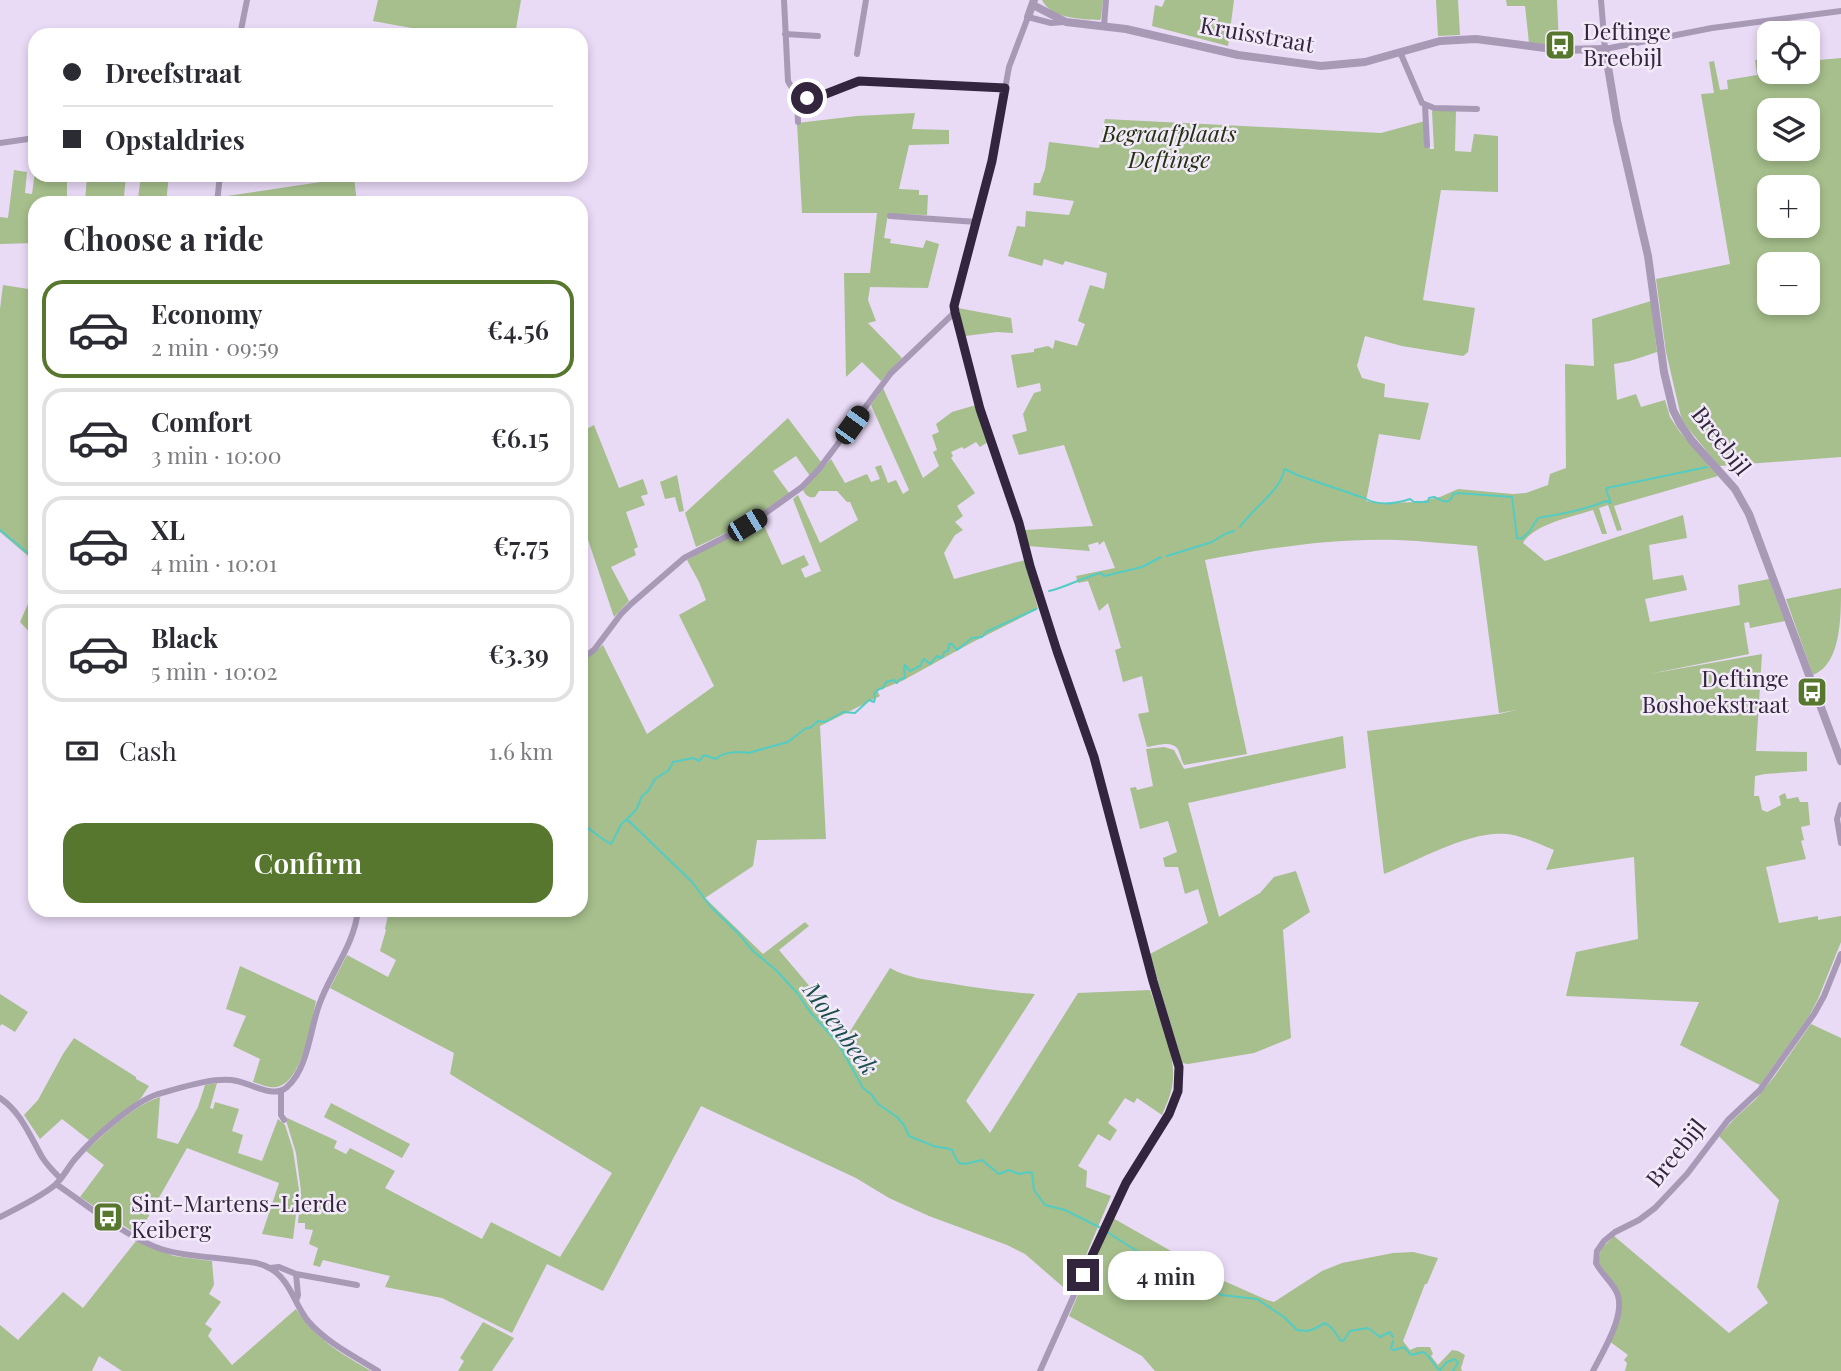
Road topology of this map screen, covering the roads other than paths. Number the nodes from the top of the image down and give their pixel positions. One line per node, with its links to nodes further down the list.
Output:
1 (247, 0): 11 (street)
2 (784, 0): 12 (street)
3 (866, 0): 16 (street)
4 (1105, 0): 10 (street)
5 (1601, 0): 14 (street)
6 (1034, 2): 8 (street); 9 (street, Kruisstraat)
7 (1841, 11): 14 (street)
8 (1028, 17): 9 (street, Kruisstraat); 17 (street)
9 (1066, 22): 10 (street, Kruisstraat)
10 (1104, 26): 15 (street, Kruisstraat)
11 (241, 28)
12 (785, 34): 13 (street); 18 (street)
13 (818, 36)
14 (1605, 49): 15 (street, Kruisstraat); 29 (street, Breebijl)
15 (1401, 52): 19 (street)
16 (858, 54)
17 (1005, 88): 18 (street); 26 (street)
18 (797, 97): 21 (street)
19 (1425, 105): 20 (street); 24 (street)
20 (1477, 109)
21 (799, 122)
22 (28, 139): 23 (street)
23 (0, 143)
24 (1427, 145)
25 (890, 216): 26 (street)
26 (977, 222): 27 (street)
27 (955, 312): 28 (street); 44 (street)
28 (588, 654)
29 (1841, 761)
30 (1841, 805): 31 (street)
31 (1841, 844)
32 (357, 917): 34 (street)
33 (1841, 954): 45 (street, Breebijl)
34 (281, 1091): 36 (street); 37 (street)
35 (0, 1098): 37 (street)
36 (284, 1120)
37 (58, 1181): 38 (street); 39 (street)
38 (0, 1217)
39 (271, 1268): 40 (street); 42 (street)
40 (296, 1274): 41 (street); 42 (street)
41 (357, 1285)
42 (296, 1301): 43 (street)
43 (378, 1371)
44 (1041, 1371)
45 (1593, 1371)

